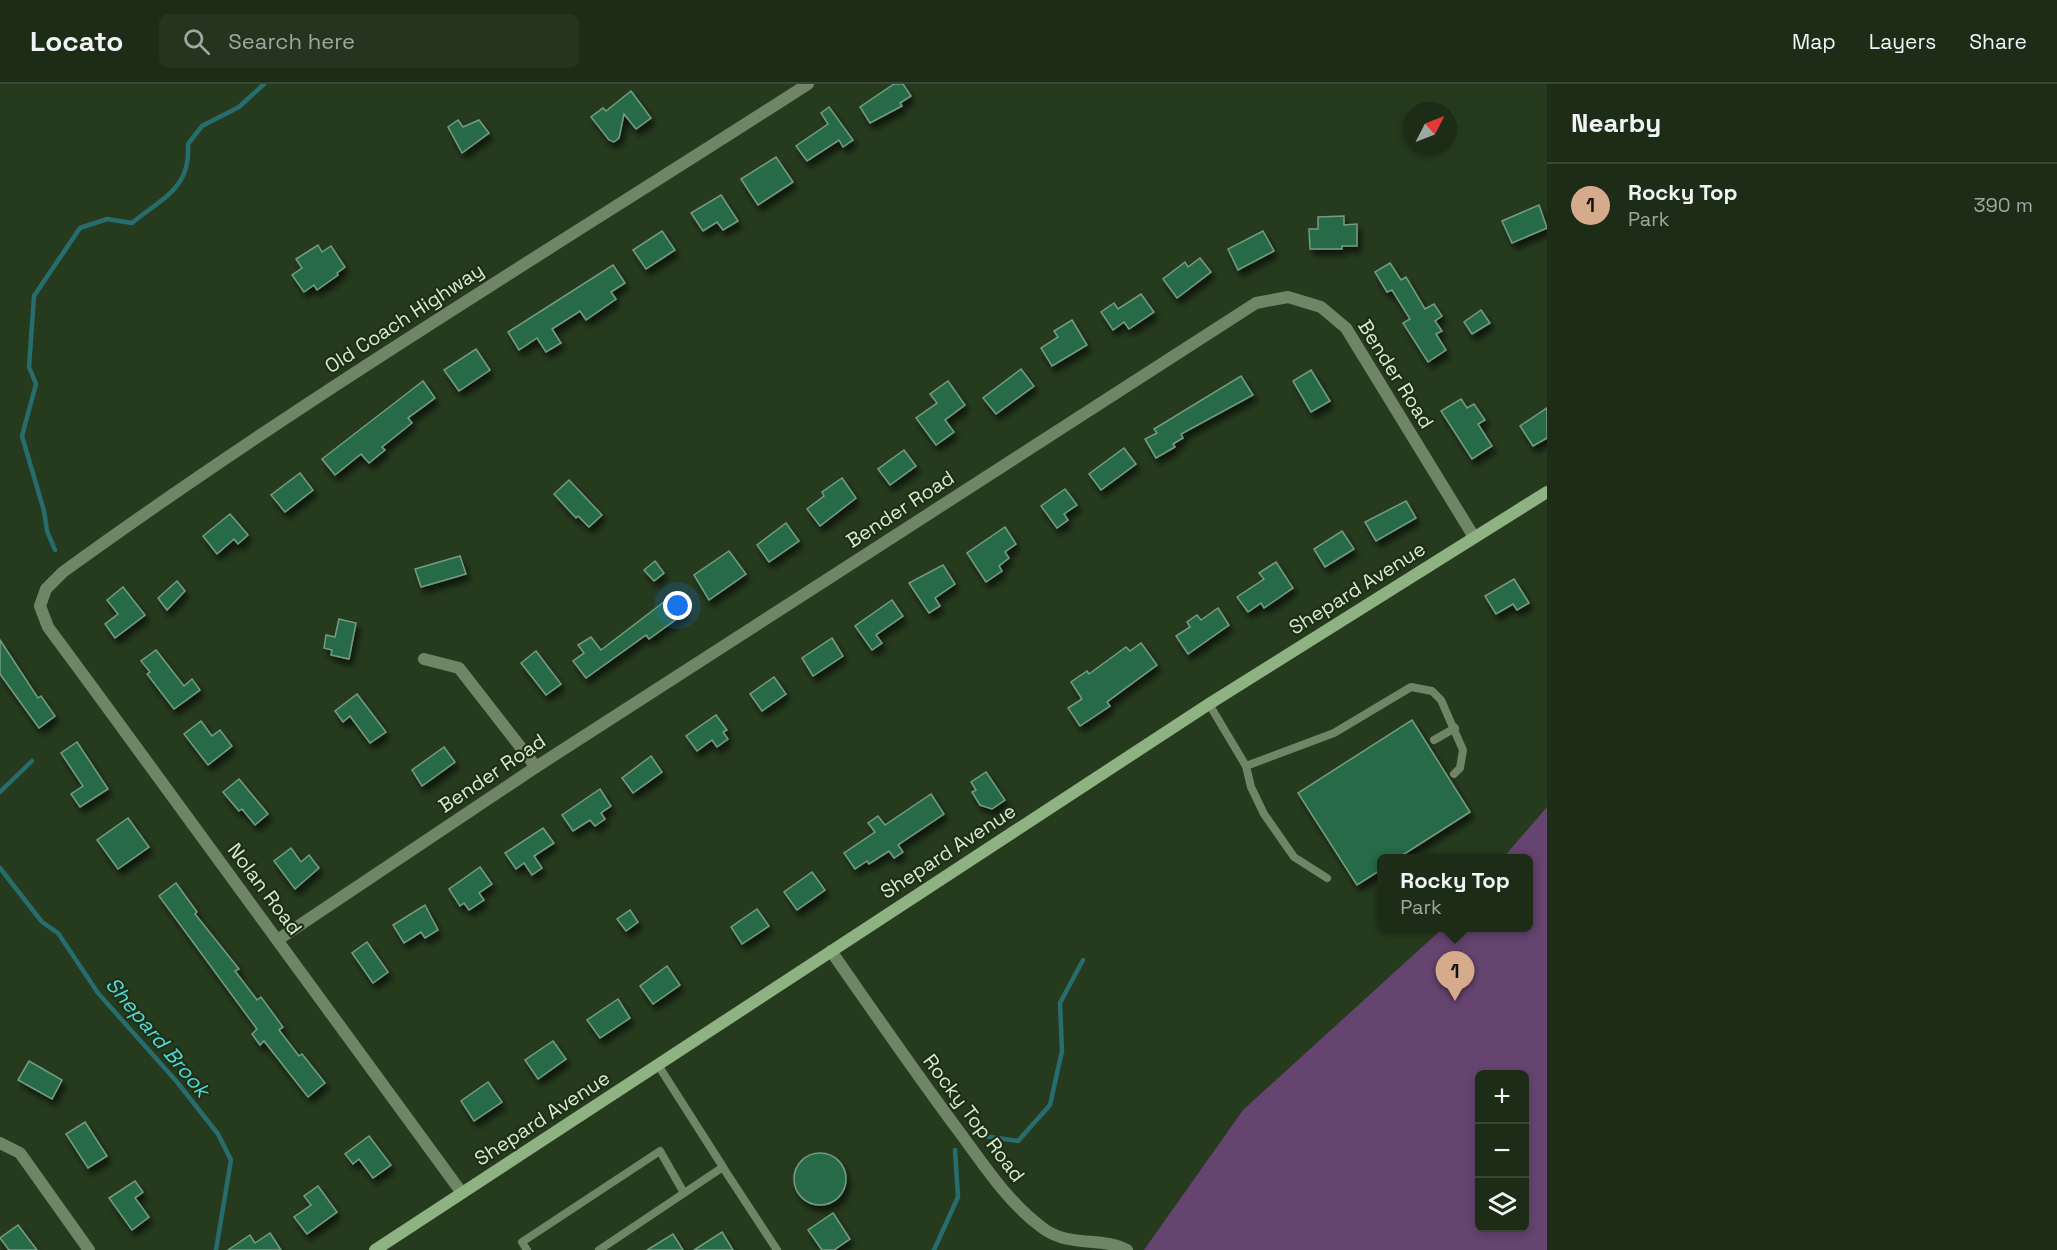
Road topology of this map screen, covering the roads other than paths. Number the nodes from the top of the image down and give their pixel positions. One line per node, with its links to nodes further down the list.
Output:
1 (808, 84): 4 (street, Old Coach Highway)
2 (1547, 492): 3 (main road, Shepard Avenue)
3 (1474, 537): 6 (main road, Shepard Avenue); 10 (street, Bender Road)
4 (40, 606): 13 (street, Nolan Road)
5 (424, 659): 10 (street)
6 (1209, 704): 9 (lane); 14 (main road, Shepard Avenue)
7 (1455, 728): 8 (lane); 9 (lane); 11 (lane)
8 (1434, 740)
9 (1246, 766): 12 (lane)
10 (536, 767): 13 (street, Bender Road)
11 (1454, 774)
12 (1327, 878)
13 (279, 939): 18 (street, Nolan Road)
14 (831, 951): 15 (main road, Shepard Avenue); 25 (street, Rocky Top Road)
15 (658, 1065): 17 (lane); 18 (main road, Shepard Avenue)
16 (0, 1143): 20 (street)
17 (722, 1166): 19 (lane); 24 (lane)
18 (462, 1193): 21 (main road, Shepard Avenue)
19 (684, 1193): 22 (lane); 23 (lane)
20 (88, 1250)
21 (375, 1250)
22 (527, 1250)
23 (599, 1250)
24 (777, 1250)
25 (1127, 1250)

